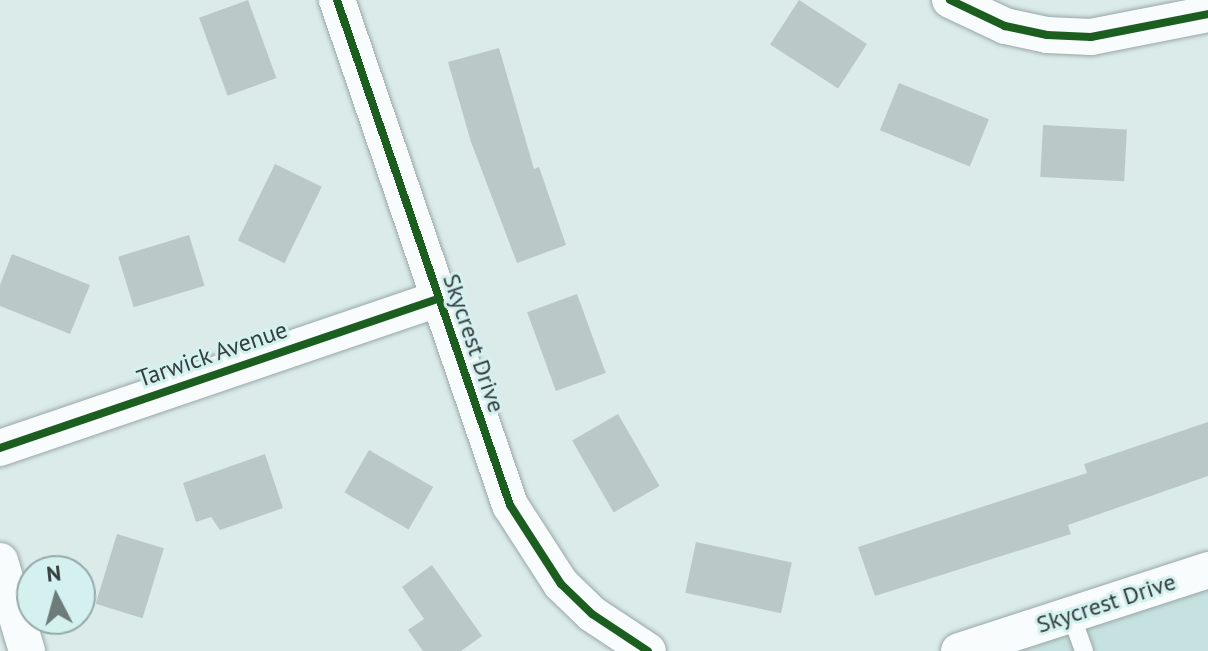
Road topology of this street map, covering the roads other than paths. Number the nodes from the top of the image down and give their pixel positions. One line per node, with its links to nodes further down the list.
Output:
1 (337, 0): 4 (street, Skycrest Drive)
2 (950, 0): 3 (street)
3 (1208, 14)
4 (438, 299): 5 (street, Tarwick Avenue); 10 (street, Skycrest Drive)
5 (0, 448)
6 (0, 561): 9 (street)
7 (1208, 570): 8 (street, Skycrest Drive)
8 (1071, 615): 11 (street, Skycrest Drive); 12 (lane)
9 (27, 651)
10 (648, 651)
11 (959, 651)
12 (1084, 651)

